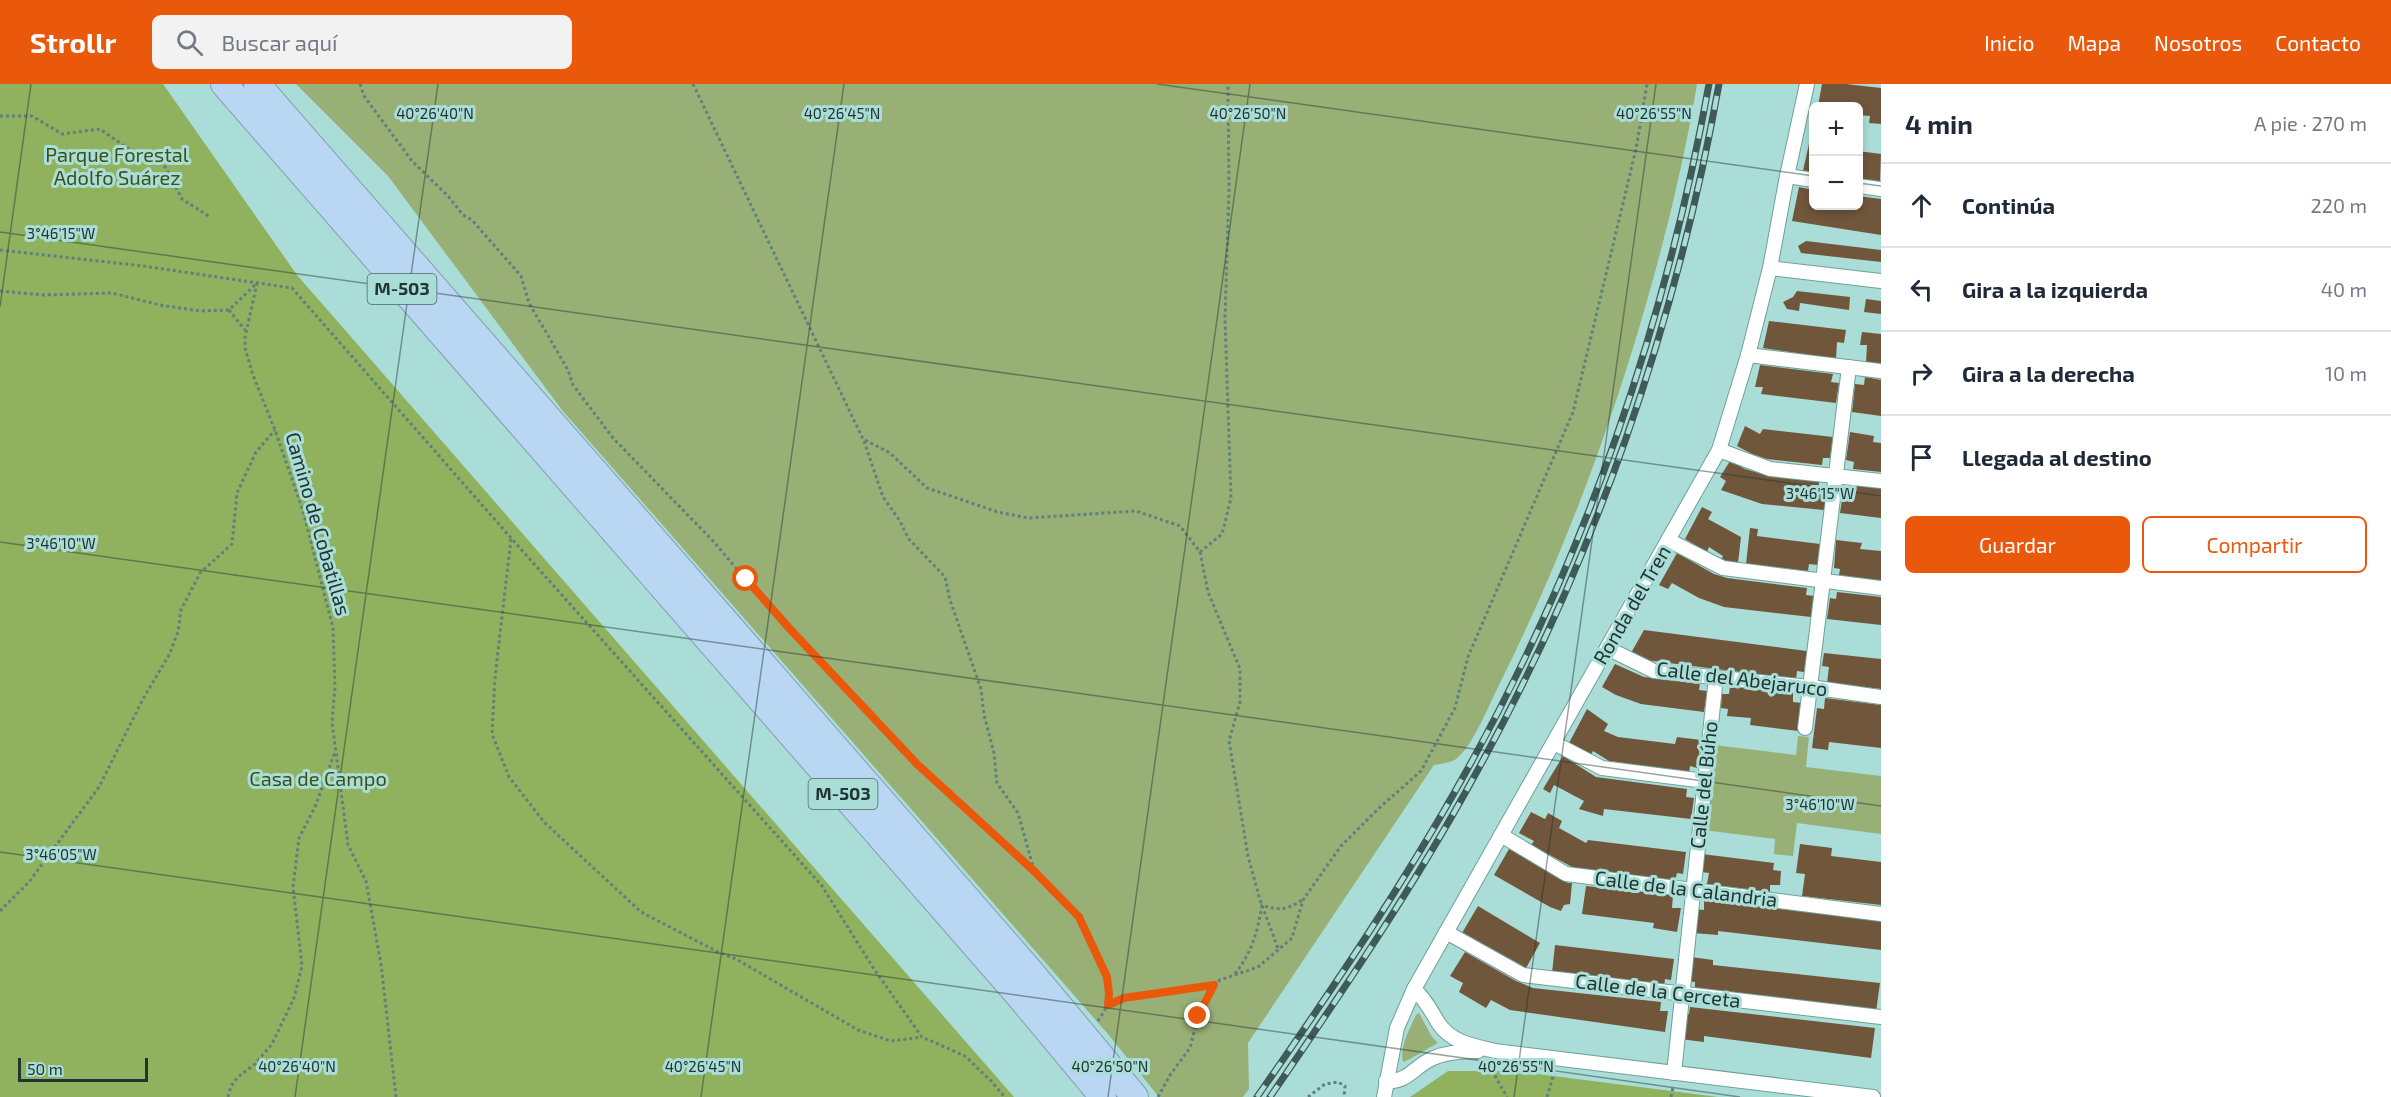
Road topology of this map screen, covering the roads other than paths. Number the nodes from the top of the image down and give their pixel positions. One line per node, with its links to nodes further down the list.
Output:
1 (224, 84): 36 (highway, M-503)
2 (257, 84): 37 (highway, M-503)
3 (1807, 84): 4 (street, Ronda del Tren)
4 (1787, 176): 5 (street); 8 (street, Ronda del Tren)
5 (1809, 179)
6 (1863, 187): 7 (street)
7 (1881, 189)
8 (1770, 268): 9 (street); 10 (street, Ronda del Tren)
9 (1881, 281)
10 (1748, 355): 11 (street); 13 (street, Ronda del Tren)
11 (1850, 367): 12 (street); 14 (street)
12 (1881, 371)
13 (1719, 450): 14 (street); 16 (street, Ronda del Tren)
14 (1836, 476): 15 (street); 17 (street)
15 (1881, 481)
16 (1668, 540): 17 (street); 19 (street, Ronda del Tren)
17 (1823, 581): 18 (street); 21 (street)
18 (1881, 588)
19 (1607, 648): 20 (street, Calle del Abejaruco); 24 (street, Ronda del Tren)
20 (1716, 677): 21 (street, Calle del Abejaruco); 25 (street, Calle del Búho)
21 (1810, 687): 22 (street, Calle del Abejaruco); 23 (street)
22 (1881, 697)
23 (1804, 728)
24 (1554, 743): 25 (street); 26 (street, Ronda del Tren)
25 (1705, 781): 27 (street, Calle del Búho)
26 (1502, 835): 27 (street, Calle de la Calandria); 29 (street, Ronda del Tren)
27 (1693, 889): 28 (street, Calle de la Calandria); 31 (street, Calle del Búho)
28 (1881, 914)
29 (1446, 932): 30 (street, Ronda del Tren); 31 (street, Calle de la Cerceta)
30 (1414, 989): 33 (street); 35 (street, Ronda del Tren)
31 (1682, 993): 32 (street, Calle de la Cerceta); 34 (street, Calle del Búho)
32 (1881, 1017)
33 (1495, 1051): 34 (street); 35 (street)
34 (1674, 1072): 39 (street)
35 (1386, 1081): 38 (street, Ronda del Tren)
36 (1103, 1097)
37 (1135, 1097)
38 (1384, 1097)
39 (1873, 1097)

